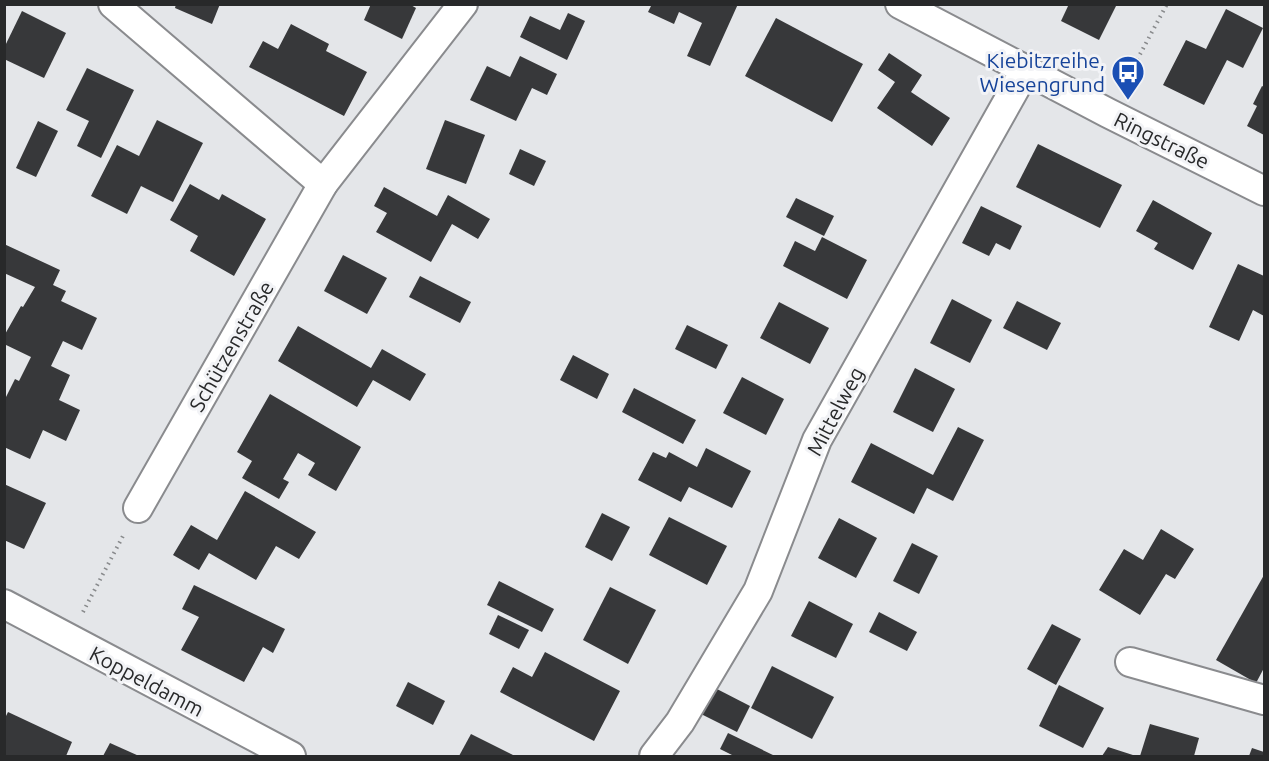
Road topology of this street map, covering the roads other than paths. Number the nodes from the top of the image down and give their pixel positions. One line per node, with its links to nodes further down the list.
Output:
1 (113, 4): 5 (street)
2 (463, 4): 5 (street, Schützenstraße)
3 (900, 4): 4 (street, Ringstraße)
4 (1026, 69): 6 (street, Ringstraße); 12 (street, Mittelweg)
5 (323, 184): 7 (street, Schützenstraße)
6 (1264, 191)
7 (138, 508)
8 (4, 604): 11 (street, Koppeldamm)
9 (1130, 662): 10 (street)
10 (1264, 700)
11 (291, 756)
12 (654, 756)

